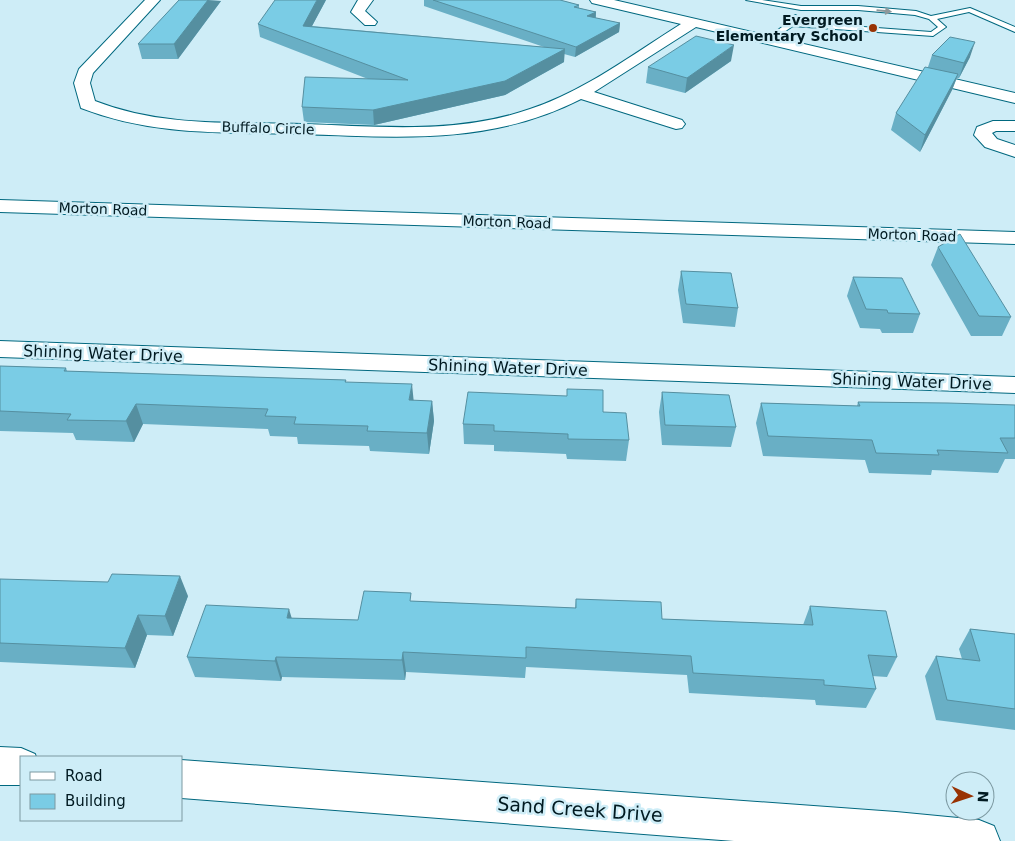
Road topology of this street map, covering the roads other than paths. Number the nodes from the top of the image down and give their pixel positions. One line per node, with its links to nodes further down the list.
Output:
1 (154, 0): 12 (street, Buffalo Circle)
2 (366, 0): 7 (street)
3 (597, 0): 8 (street)
4 (749, 0): 5 (lane)
5 (801, 8): 6 (lane, one-way to 6); 9 (lane)
6 (931, 18): 9 (lane); 10 (lane)
7 (370, 22)
8 (693, 23): 11 (street); 12 (street, Buffalo Circle)
9 (791, 24): 11 (lane)
10 (1015, 30)
11 (769, 40): 13 (street)
12 (579, 93): 14 (street)
13 (1015, 98)
14 (676, 124)
15 (1015, 126): 16 (street)
16 (1015, 151)
17 (0, 206): 18 (street, Morton Road)
18 (1015, 238)
19 (0, 349): 20 (street, Shining Water Drive)
20 (1015, 385)
21 (0, 766): 22 (street)
22 (20, 767)
23 (182, 779): 24 (street, Sand Creek Drive)
24 (979, 841)

